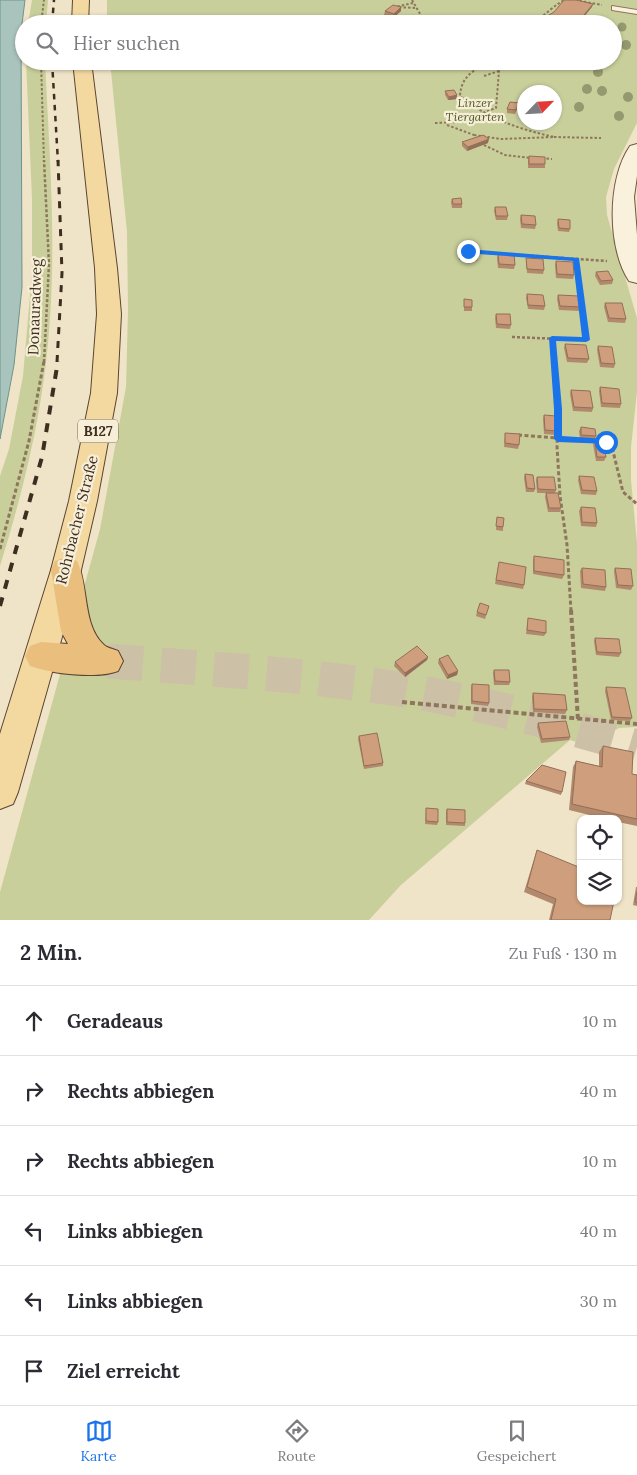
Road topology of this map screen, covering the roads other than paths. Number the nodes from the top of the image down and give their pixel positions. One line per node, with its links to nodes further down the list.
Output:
1 (81, 0): 4 (main road)
2 (615, 8): 3 (lane)
3 (637, 12)
4 (80, 15)
5 (83, 70): 8 (main road, Rohrbacher Straße / B127)
6 (637, 150): 7 (main road)
7 (637, 276)
8 (66, 570): 9 (main road, Rohrbacher Straße / B127); 9 (highway)
9 (42, 656): 10 (main road, Rohrbacher Straße / B127)
10 (0, 792)

